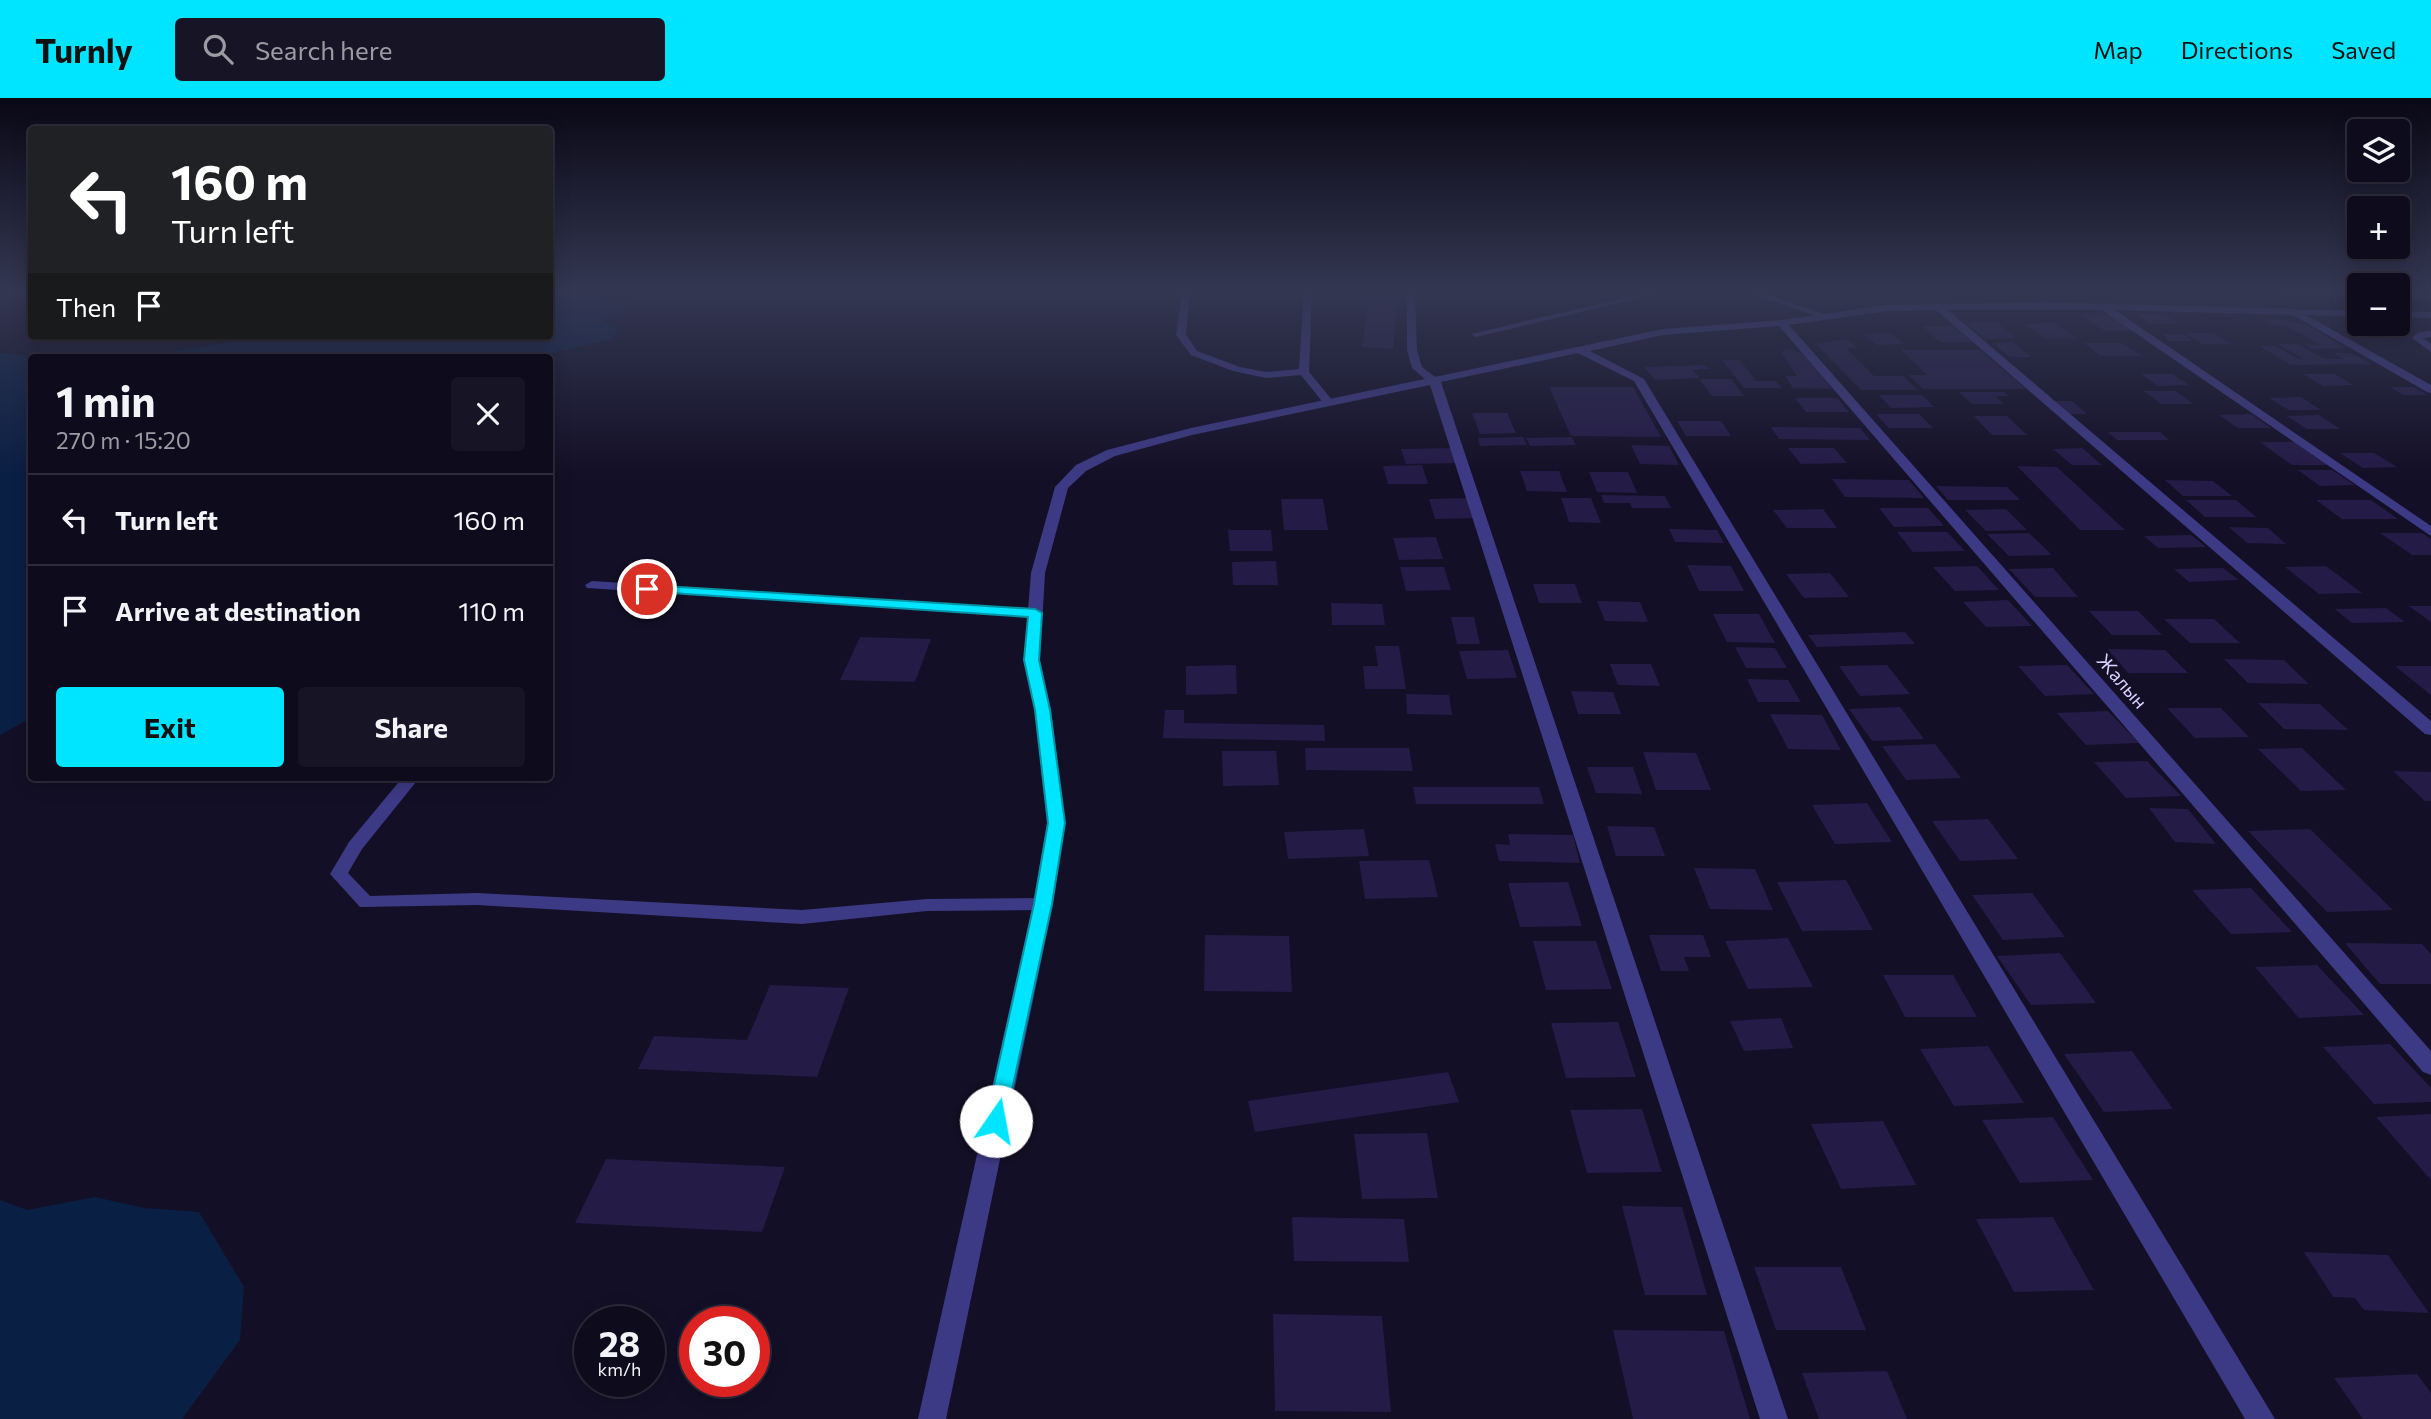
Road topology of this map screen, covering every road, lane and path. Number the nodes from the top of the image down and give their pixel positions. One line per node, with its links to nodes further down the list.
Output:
1 (1194, 353): 10 (lane)
2 (1305, 353): 10 (lane)
3 (1414, 353): 11 (lane)
4 (1568, 353): 11 (street)
5 (1585, 353): 23 (street)
6 (1808, 353): 20 (street, Жалын)
7 (1991, 353): 17 (street)
8 (2170, 353): 14 (street)
9 (2366, 353): 12 (street)
10 (1304, 372): 13 (lane)
11 (1436, 382): 13 (street); 22 (street)
12 (2431, 390)
13 (1329, 403): 16 (street)
14 (2431, 533)
15 (592, 585): 16 (lane)
16 (1035, 613): 19 (street)
17 (2431, 730)
18 (409, 781): 19 (lane)
19 (1043, 904): 21 (street)
20 (2431, 1066)
21 (932, 1419)
22 (1774, 1419)
23 (2261, 1419)

